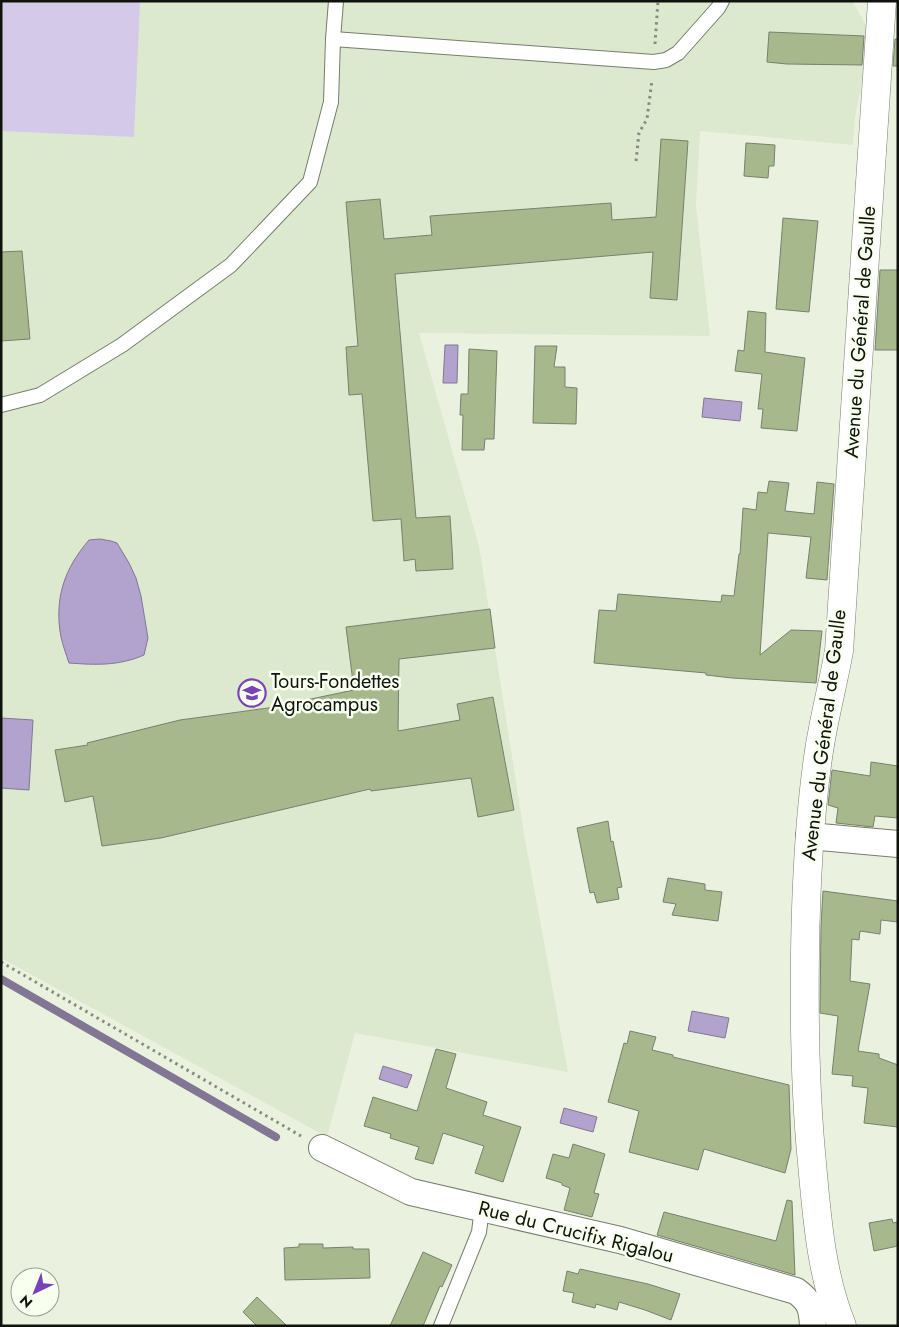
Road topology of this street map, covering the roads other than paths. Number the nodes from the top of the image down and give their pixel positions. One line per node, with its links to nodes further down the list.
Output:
1 (336, 1): 5 (lane)
2 (864, 1): 6 (street, Avenue du Général de Gaulle)
3 (882, 1): 6 (street, Avenue du Général de Gaulle)
4 (724, 4): 5 (lane)
5 (333, 39): 7 (lane)
6 (880, 52): 8 (street, Avenue du Général de Gaulle)
7 (1, 405)
8 (809, 836): 9 (street); 14 (street, Avenue du Général de Gaulle)
9 (898, 844)
10 (322, 1148): 11 (street, Rue du Crucifix Rigalou)
11 (482, 1208): 12 (lane); 13 (street, Rue du Crucifix Rigalou)
12 (442, 1326)
13 (813, 1326)
14 (842, 1326)

